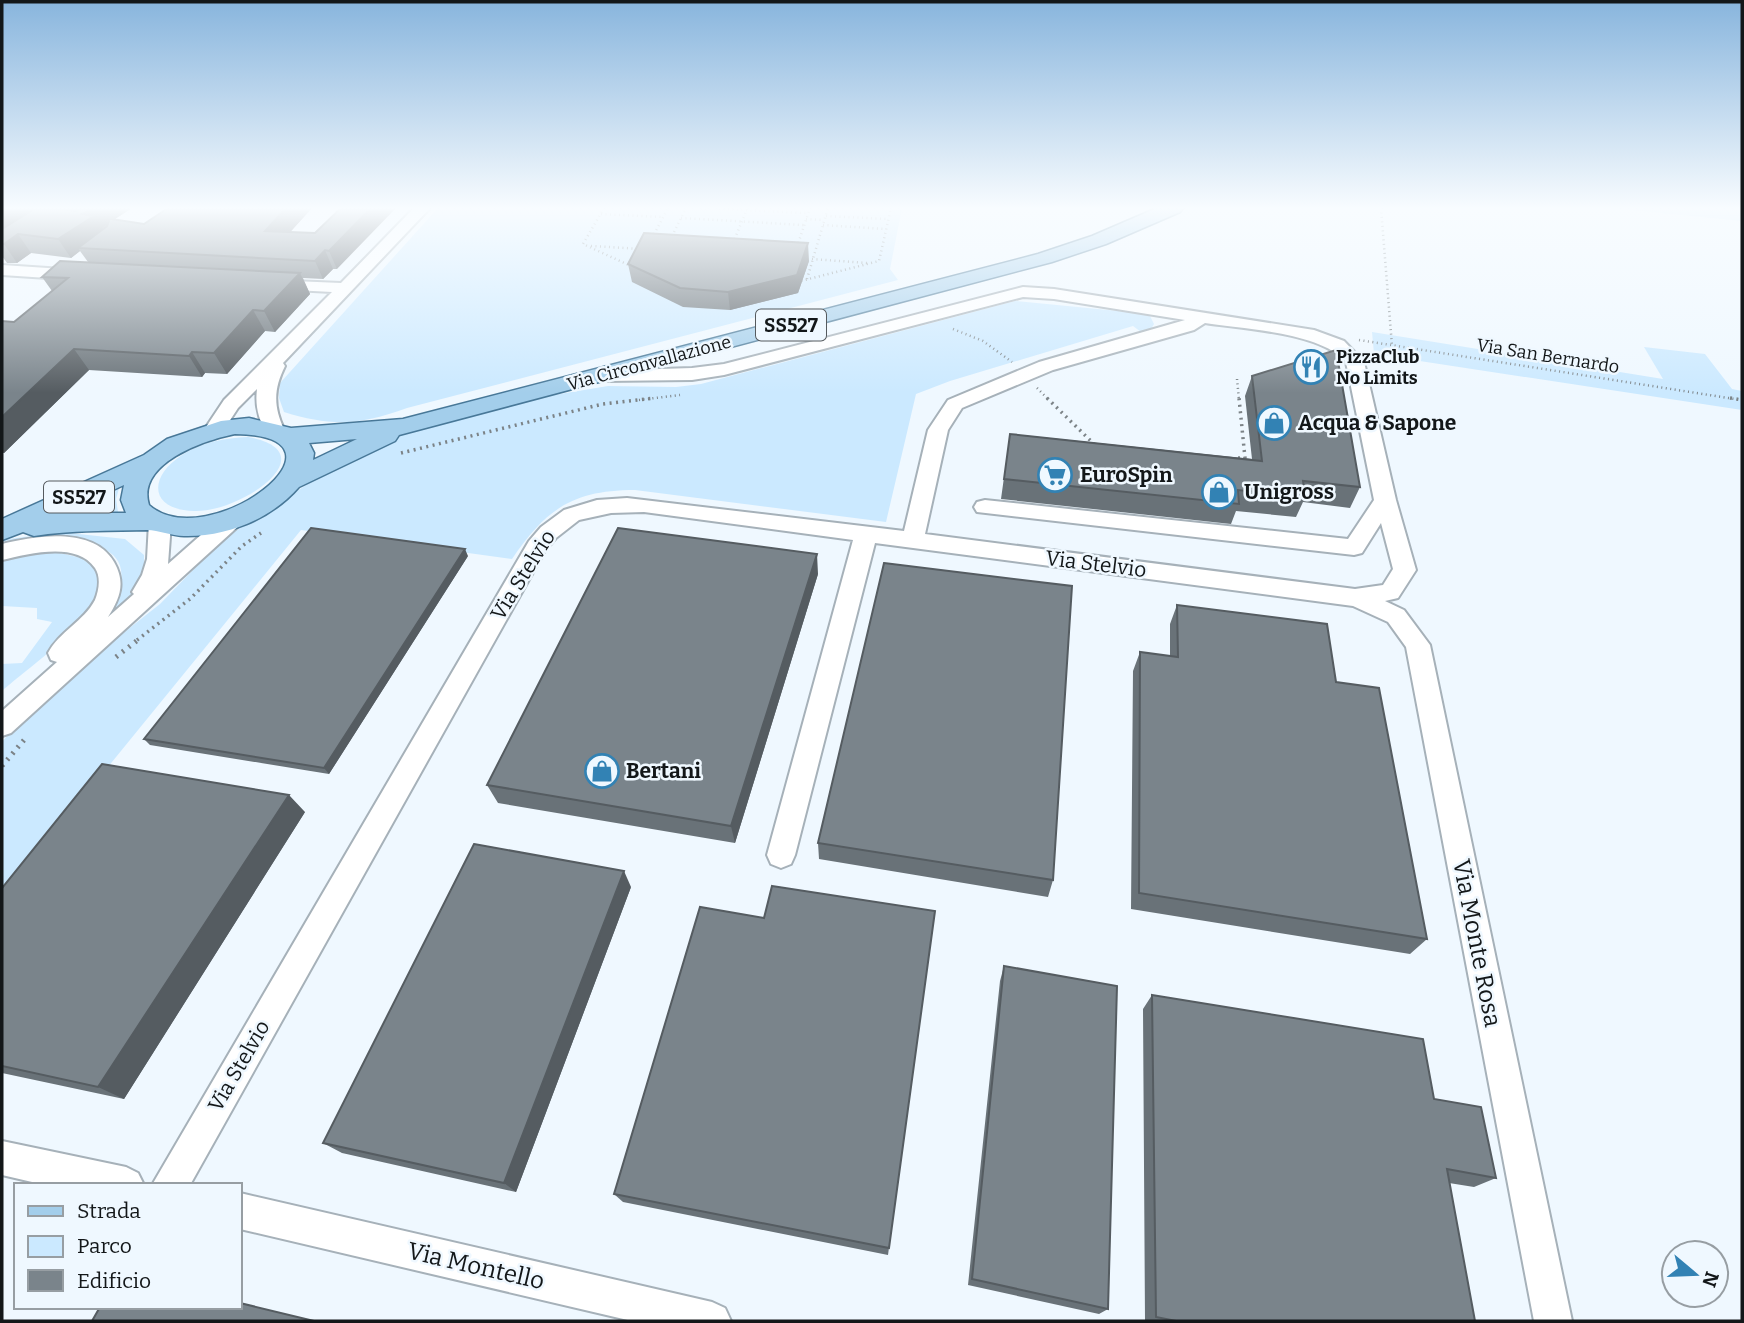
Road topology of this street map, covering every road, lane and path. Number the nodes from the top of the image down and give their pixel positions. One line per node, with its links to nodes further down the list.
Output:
1 (2, 270): 2 (street)
2 (79, 270)
3 (363, 270): 11 (street)
4 (809, 270): 8 (path)
5 (845, 270): 8 (path)
6 (1001, 270): 20 (main road, Via Circonvallazione / SS527)
7 (1386, 270): 17 (path)
8 (807, 279): 9 (path)
9 (795, 282)
10 (251, 283): 11 (street)
11 (346, 288): 18 (street)
12 (1156, 310): 13 (street, Via Stelvio); 15 (street); 20 (street, Via Stelvio)
13 (1202, 317): 15 (street); 34 (street, Via Stelvio)
14 (942, 328): 19 (path)
15 (1159, 335): 19 (street)
16 (1349, 338): 17 (path, Via San Bernardo)
17 (1392, 346): 23 (path, Via San Bernardo)
18 (283, 354): 25 (street); 26 (street)
19 (1018, 369): 27 (path); 41 (street)
20 (603, 375): 24 (main road, Via Circonvallazione / SS527)
21 (1237, 379): 30 (path)
22 (692, 393): 28 (path)
23 (1742, 400)
24 (403, 427): 26 (main road, Via Circonvallazione / SS527); 33 (main road, Via Circonvallazione / SS527)
25 (214, 430): 26 (main road, SS527); 31 (main road, SS527)
26 (282, 432): 33 (main road)
27 (1084, 446)
28 (394, 454)
29 (1234, 458): 30 (path)
30 (1245, 458): 32 (path)
31 (154, 460): 37 (main road, SS527); 38 (main road, SS527)
32 (1246, 469)
33 (290, 481): 36 (main road, SS527)
34 (1385, 500): 35 (street); 43 (street, Via Stelvio)
35 (985, 507)
36 (235, 517): 37 (main road, SS527); 44 (street)
37 (155, 522): 38 (main road, SS527); 44 (street)
38 (2, 531)
39 (262, 532): 45 (path)
40 (866, 534): 41 (street, Via Stelvio); 50 (street); 53 (street, Via Stelvio)
41 (914, 540): 43 (street, Via Stelvio)
42 (2, 552): 46 (street)
43 (1355, 598): 56 (street, Via Monte Rosa)
44 (124, 618): 47 (street)
45 (113, 659)
46 (2, 718)
47 (2, 726)
48 (27, 737): 49 (path)
49 (2, 766)
50 (781, 855)
51 (2, 1158): 52 (street)
52 (116, 1183)
53 (171, 1183)
54 (242, 1211): 55 (street, Via Montello)
55 (712, 1321)
56 (1553, 1321)

